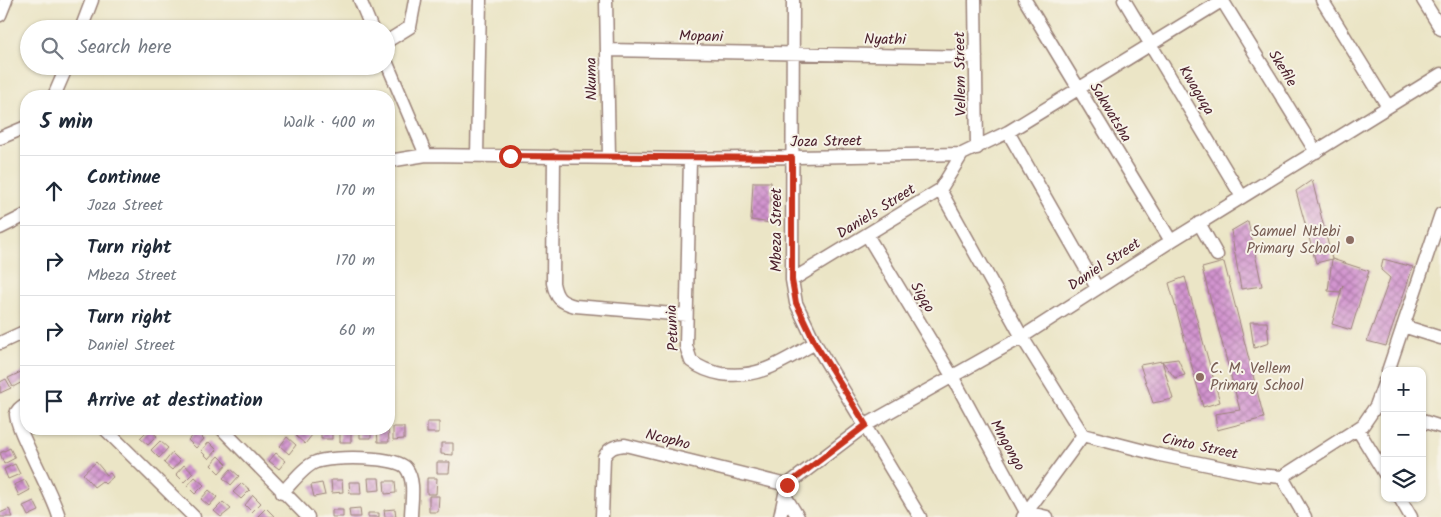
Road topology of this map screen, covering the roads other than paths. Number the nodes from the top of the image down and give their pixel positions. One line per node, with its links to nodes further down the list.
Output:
1 (6, 0): 14 (street)
2 (92, 0): 15 (street)
3 (360, 0): 16 (street)
4 (415, 0): 18 (street)
5 (480, 0): 36 (street)
6 (606, 0): 20 (street, Nkuma)
7 (793, 0): 21 (street, Mbeza Street)
8 (975, 0): 22 (street, Vellem Street)
9 (1025, 0): 26 (street, Sakwatsha)
10 (1124, 0): 19 (street, Kwaguqa)
11 (1222, 0): 19 (street, Joza Street); 33 (street, Skefile)
12 (1322, 0): 28 (street)
13 (1423, 0): 17 (street)
14 (0, 15)
15 (84, 20)
16 (368, 20)
17 (1441, 30)
18 (395, 36)
19 (1152, 45): 26 (street, Joza Street); 43 (street, Kwaguqa)
20 (607, 50): 21 (street, Mopani); 38 (street, Nkuma)
21 (794, 54): 22 (street, Nyathi); 39 (street, Mbeza Street)
22 (976, 57): 32 (street, Vellem Street)
23 (1441, 74): 28 (street, Daniel Street)
24 (63, 75): 27 (street)
25 (392, 75): 35 (street)
26 (1078, 89): 30 (street, Joza Street); 49 (street, Sakwatsha)
27 (57, 90)
28 (1387, 105): 33 (street, Daniel Street)
29 (20, 130): 31 (street)
30 (1008, 132): 32 (street, Joza Street); 53 (street)
31 (0, 138)
32 (977, 148): 34 (street, Joza Street)
33 (1316, 152): 43 (street, Daniel Street)
34 (962, 154): 39 (street, Joza Street); 42 (street, Daniels Street)
35 (426, 155): 36 (street, Joza Street); 40 (street, Joza Street)
36 (477, 156): 37 (street, Joza Street)
37 (554, 156): 38 (street, Joza Street); 54 (street)
38 (609, 157): 41 (street, Joza Street)
39 (792, 158): 41 (street, Joza Street); 52 (street, Mbeza Street)
40 (395, 159)
41 (690, 159): 54 (street, Petunia)
42 (940, 190): 48 (street, Daniels Street); 57 (street)
43 (1242, 197): 46 (street, Daniel Street)
44 (1441, 214): 50 (street)
45 (20, 218): 47 (street)
46 (1199, 223): 49 (street, Daniel Street); 51 (street)
47 (0, 228)
48 (867, 236): 52 (street, Daniels Street); 62 (street, Sigqo)
49 (1171, 241): 53 (street, Daniel Street)
50 (1436, 246): 55 (street)
51 (1217, 255)
52 (792, 280): 60 (street, Mbeza Street)
53 (1098, 288): 57 (street, Daniel Street)
54 (686, 315): 60 (street, Petunia)
55 (1403, 326): 58 (street); 61 (street)
56 (20, 334): 59 (street)
57 (1022, 337): 62 (street, Daniel Street); 73 (street)
58 (1441, 338)
59 (0, 343)
60 (815, 343): 66 (street, Mbeza Street)
61 (1389, 367)
62 (952, 376): 66 (street, Daniel Street); 79 (street, Mngongo)
63 (20, 408): 68 (street)
64 (1380, 408): 69 (street)
65 (1426, 422): 67 (street)
66 (866, 425): 76 (street, Daniel Street); 87 (street, Mbeza Street)
67 (1441, 427)
68 (20, 428)
69 (1358, 430): 74 (street); 75 (street)
70 (23, 435): 80 (street)
71 (111, 435): 81 (street)
72 (228, 435): 77 (street)
73 (1084, 435): 75 (street, Cinto Street); 79 (street)
74 (1381, 467)
75 (1282, 477): 89 (street)
76 (786, 490): 84 (street, Ncopho); 85 (street); 86 (street)
77 (282, 493): 82 (street); 83 (street)
78 (1402, 502): 90 (street)
79 (1025, 515): 88 (street)
80 (59, 517)
81 (194, 517)
82 (308, 517)
83 (410, 517)
84 (602, 517)
85 (780, 517)
86 (798, 517)
87 (920, 517)
88 (1047, 517)
89 (1305, 517)
90 (1411, 517)

